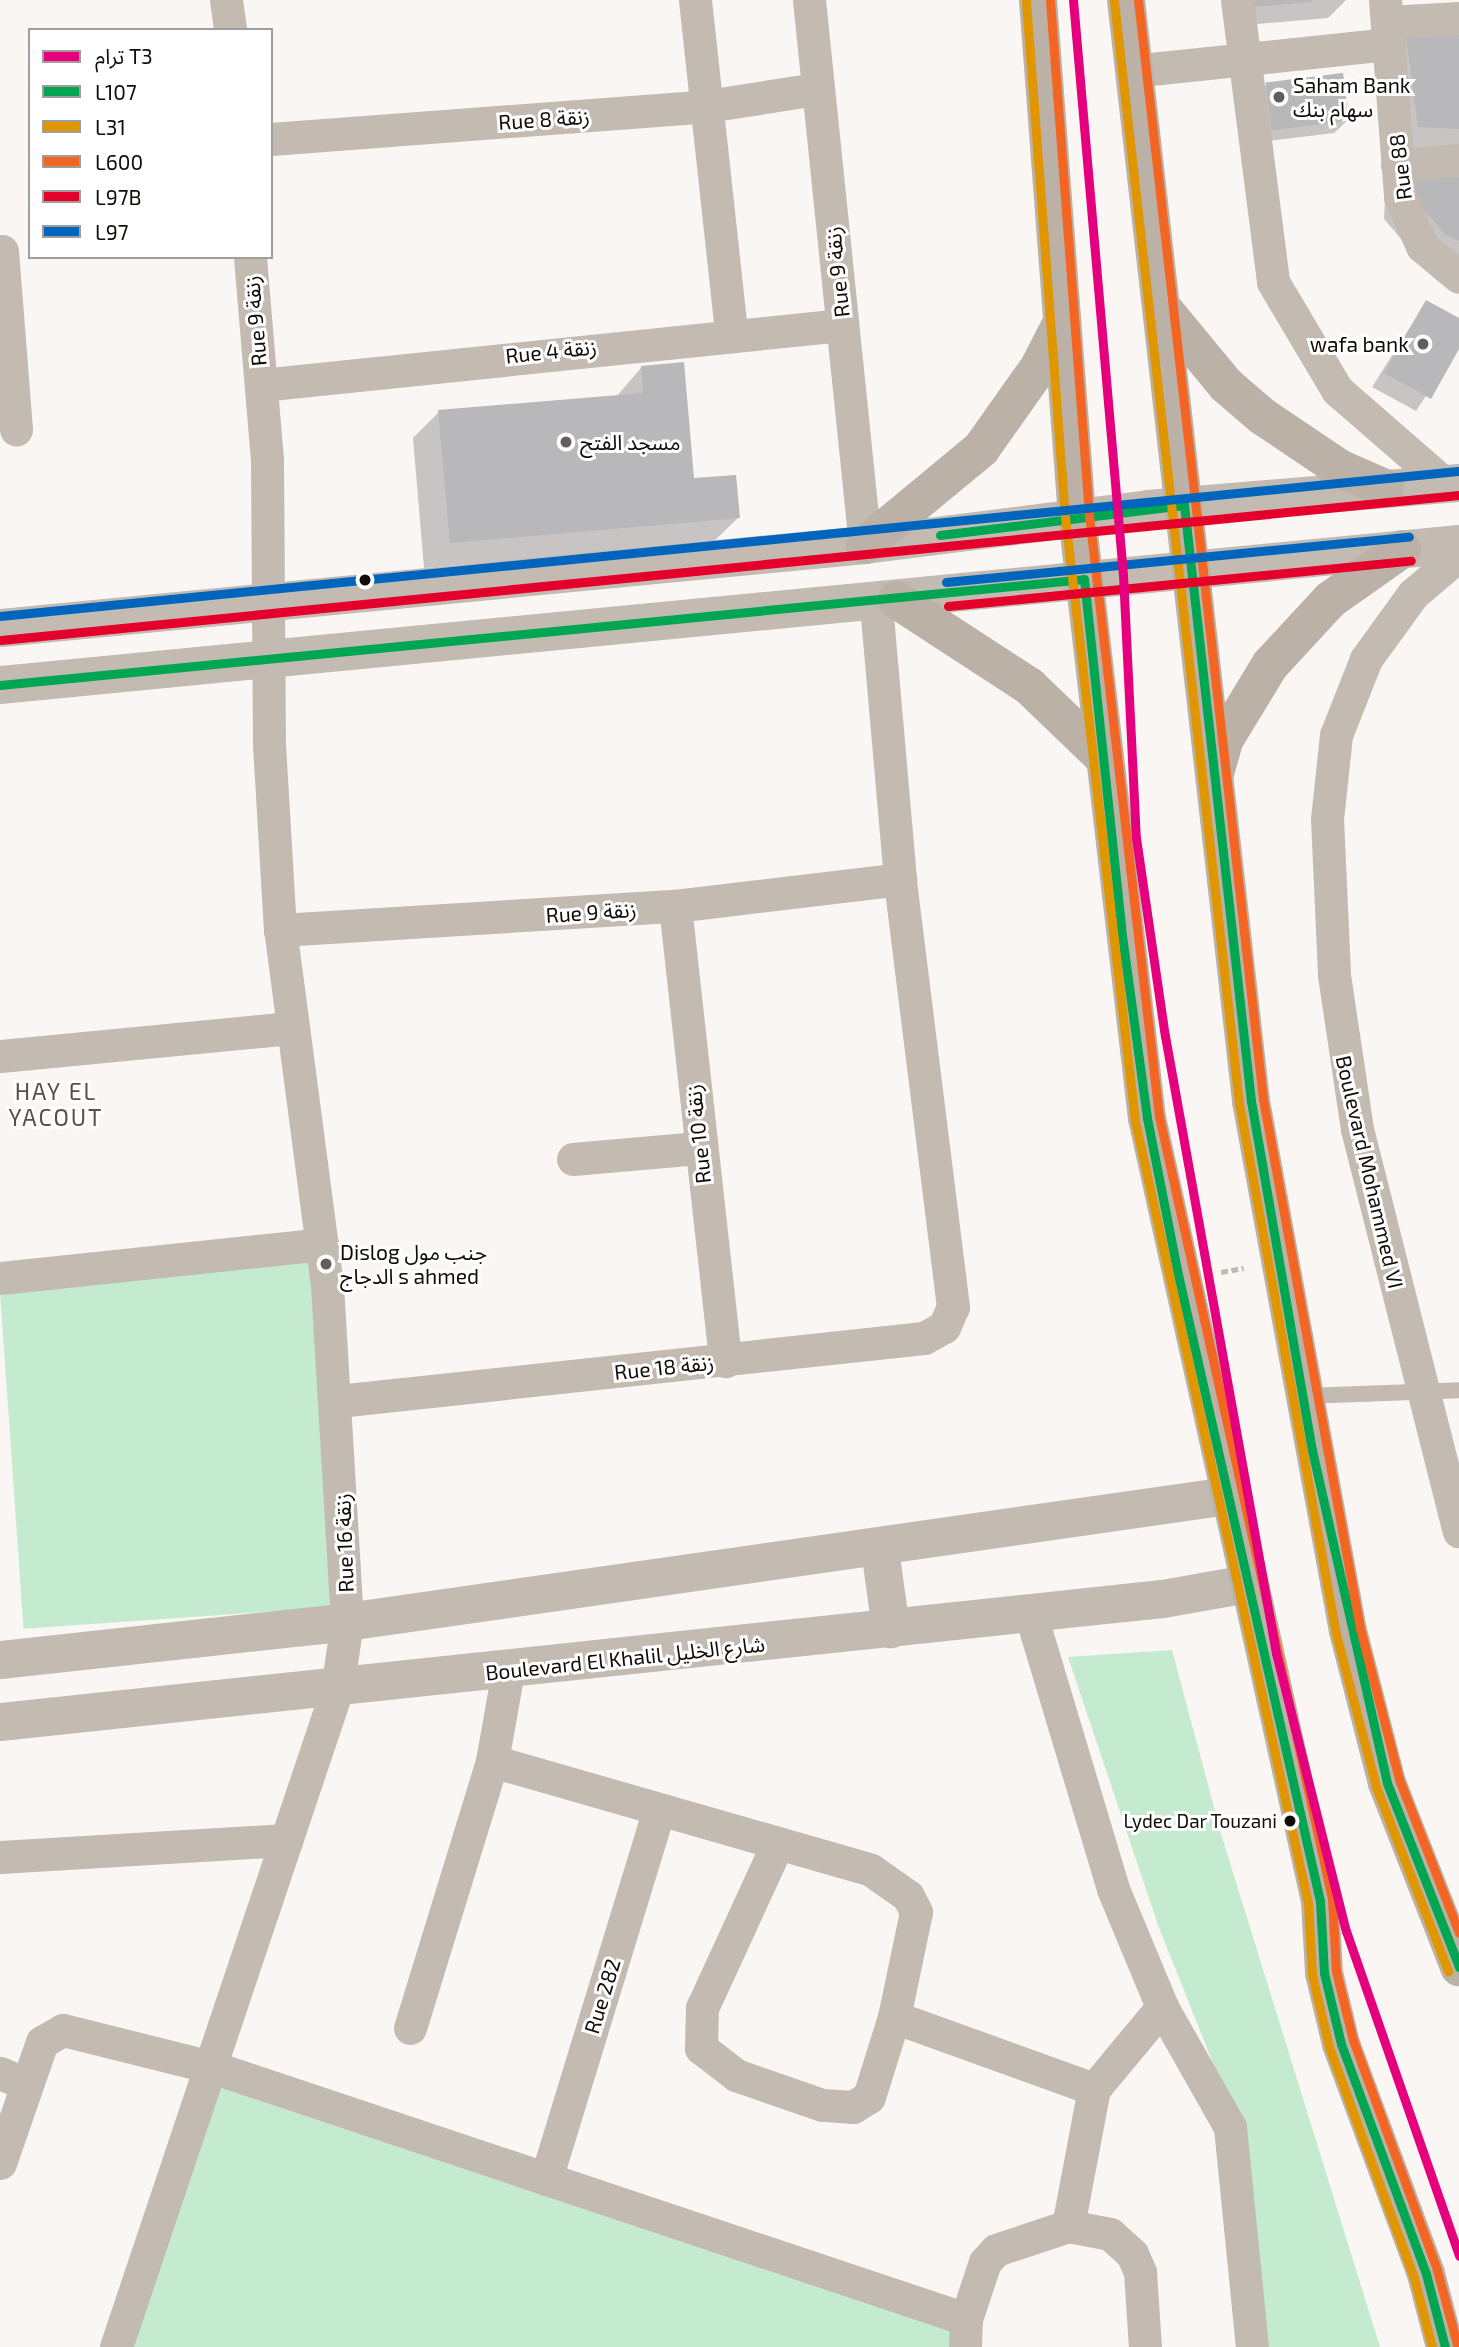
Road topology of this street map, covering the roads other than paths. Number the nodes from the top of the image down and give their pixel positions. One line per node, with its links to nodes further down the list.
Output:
1 (226, 0): 9 (street)
2 (695, 0): 13 (street)
3 (809, 0): 12 (street, Rue 9 زنقة)
4 (1038, 0): 21 (main road)
5 (1126, 0): 11 (main road)
6 (1237, 0): 10 (street)
7 (1459, 18): 8 (street)
8 (1388, 22): 10 (street); 16 (street, Rue 88)
9 (230, 28)
10 (1242, 55): 11 (street); 26 (street)
11 (1132, 71): 20 (main road)
12 (816, 89): 13 (street, Rue 8 زنقة); 22 (street, Rue 9 زنقة)
13 (701, 107): 14 (street, Rue 8 زنقة); 23 (street)
14 (273, 139)
15 (1459, 160): 16 (street)
16 (1397, 165): 19 (street, Rue 88)
17 (11, 250): 25 (street)
18 (250, 259): 24 (street, Rue 9 زنقة)
19 (1459, 277)
20 (1165, 311): 27 (main road); 28 (main road)
21 (1062, 322): 29 (main road); 31 (main road)
22 (842, 325): 23 (street, Rue 4 زنقة); 31 (street, Rue 9 زنقة)
23 (731, 334): 24 (street, Rue 4 زنقة)
24 (261, 385): 36 (street, Rue 9 زنقة)
25 (16, 429)
26 (1451, 483): 27 (street)
27 (1385, 488): 28 (street)
28 (1184, 505): 29 (street); 34 (main road)
29 (1077, 516): 31 (street); 35 (main road)
30 (1459, 544): 32 (street)
31 (866, 545): 36 (street)
32 (1402, 549): 34 (street); 42 (main road)
33 (1459, 555): 53 (street, Boulevard Mohammed VI)
34 (1188, 569): 35 (street); 42 (main road)
35 (1084, 579): 37 (street); 41 (main road)
36 (268, 599): 38 (street); 39 (street, Rue 9 زنقة)
37 (887, 601): 39 (street); 41 (main road); 43 (street)
38 (0, 628)
39 (268, 659): 40 (street); 45 (street, Rue 16 زنقة)
40 (0, 685)
41 (1104, 758): 57 (main road)
42 (1213, 778): 55 (main road)
43 (900, 879): 44 (street, Rue 9 زنقة); 52 (street, Rue 18 زنقة)
44 (675, 906): 45 (street, Rue 9 زنقة); 48 (street, Rue 10 زنقة)
45 (280, 930): 46 (street, Rue 16 زنقة)
46 (289, 1028): 47 (street); 50 (street, Rue 16 زنقة)
47 (0, 1056)
48 (699, 1148): 49 (street); 52 (street, Rue 10 زنقة)
49 (573, 1159)
50 (322, 1244): 51 (street); 56 (street, Rue 16 زنقة)
51 (0, 1278)
52 (724, 1361): 56 (street, Rue 18 زنقة)
53 (1421, 1390): 54 (lane); 55 (lane); 58 (street, Boulevard Mohammed VI)
54 (1459, 1390)
55 (1303, 1396): 73 (main road)
56 (338, 1401): 62 (street, Rue 16 زنقة)
57 (1228, 1496): 59 (street); 60 (main road)
58 (1459, 1531)
59 (880, 1549): 62 (street); 63 (street)
60 (1248, 1584): 61 (street, Boulevard El Khalil شارع الخليل); 87 (main road)
61 (1030, 1612): 63 (street, Boulevard El Khalil شارع الخليل); 74 (street)
62 (347, 1622): 64 (street); 66 (street, Rue 16 زنقة)
63 (891, 1629): 65 (street, Boulevard El Khalil شارع الخليل)
64 (0, 1660)
65 (508, 1671): 66 (street, Boulevard El Khalil شارع الخليل); 68 (street)
66 (337, 1689): 67 (street, Boulevard El Khalil شارع الخليل); 70 (street, Rue 16 زنقة)
67 (0, 1722)
68 (492, 1761): 69 (street); 76 (street)
69 (658, 1813): 71 (street); 81 (street, Rue 282)
70 (286, 1840): 72 (street); 77 (street, Rue 16 زنقة)
71 (776, 1847): 75 (street); 75 (street)
72 (0, 1857)
73 (1459, 1967)
74 (1162, 2007): 79 (street); 86 (street)
75 (894, 2017): 79 (street)
76 (410, 2028)
77 (215, 2068): 78 (street); 81 (street); 84 (street, Rue 16 زنقة)
78 (13, 2078): 80 (street)
79 (1094, 2089): 82 (street)
80 (0, 2163)
81 (546, 2179): 83 (street)
82 (1068, 2226): 83 (street); 85 (street)
83 (966, 2333)
84 (116, 2347)
85 (1145, 2347)
86 (1252, 2347)
87 (1446, 2347)

